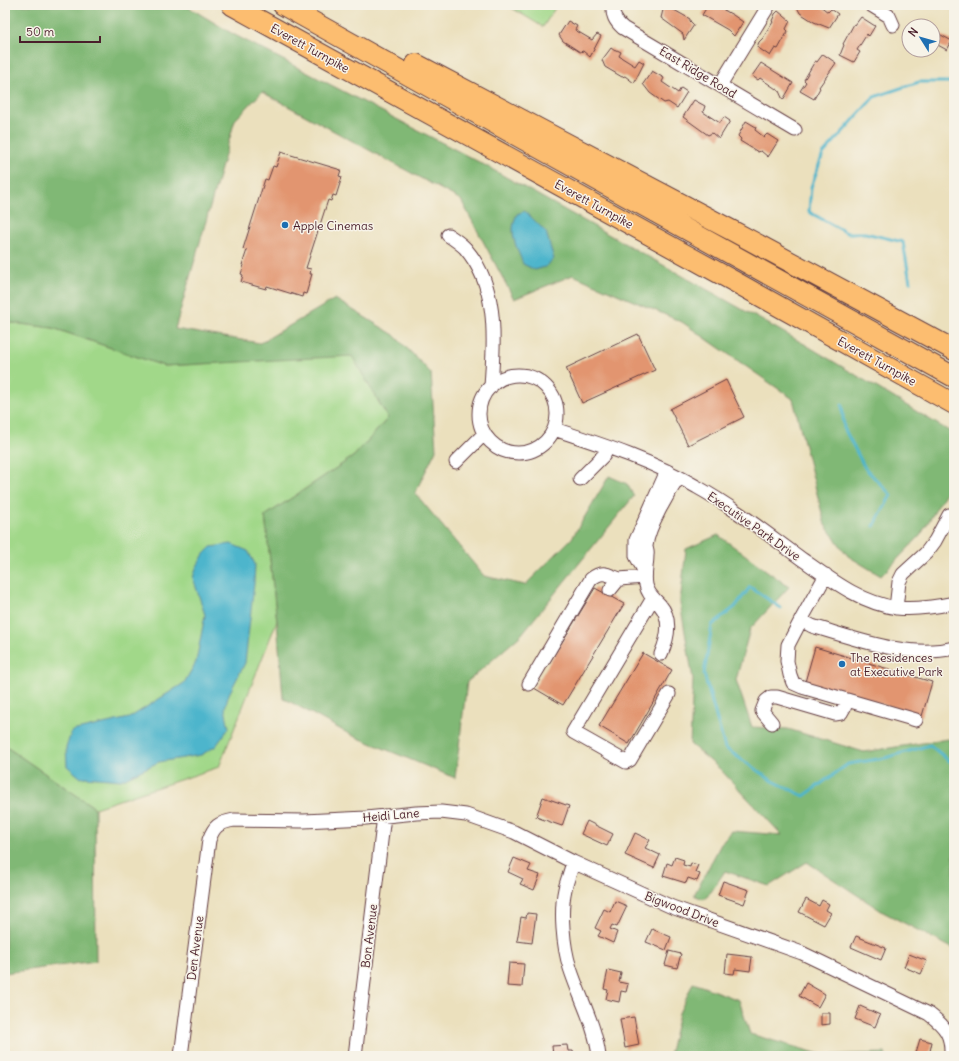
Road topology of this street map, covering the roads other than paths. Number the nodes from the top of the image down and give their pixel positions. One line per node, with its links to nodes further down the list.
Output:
1 (232, 5): 14 (highway, Everett Turnpike)
2 (283, 5): 7 (highway, Everett Turnpike)
3 (613, 5): 8 (street, East Ridge Road)
4 (769, 5): 8 (street)
5 (871, 5): 6 (street)
6 (894, 25)
7 (338, 35): 11 (highway); 12 (highway, Everett Turnpike)
8 (720, 85): 9 (street, East Ridge Road)
9 (795, 130)
10 (448, 235): 13 (street)
11 (954, 350)
12 (954, 377)
13 (491, 386): 15 (street); 16 (street)
14 (954, 404)
15 (554, 429): 16 (street); 19 (street, Executive Park Drive)
16 (484, 434): 18 (street)
17 (604, 456): 21 (street)
18 (456, 462)
19 (667, 471): 20 (street, Executive Park Drive); 23 (street)
20 (679, 477): 23 (street); 24 (street, Executive Park Drive)
21 (580, 479)
22 (949, 515): 29 (street)
23 (645, 575): 25 (street); 27 (street)
24 (826, 575): 29 (street, Executive Park Drive); 30 (street)
25 (619, 579): 26 (street); 33 (street)
26 (610, 590)
27 (652, 598): 32 (street); 34 (street)
28 (954, 603): 29 (street, Executive Park Drive)
29 (896, 608)
30 (801, 620): 31 (street); 35 (street)
31 (954, 648)
32 (661, 654)
33 (529, 684)
34 (669, 694)
35 (846, 700): 36 (street); 37 (street)
36 (916, 720)
37 (772, 723)
38 (384, 816): 39 (street, Heidi Lane); 40 (street, Heidi Lane); 42 (street, Bon Avenue)
39 (209, 840): 41 (street, Den Avenue)
40 (573, 862): 43 (street); 44 (street, Bigwood Drive)
41 (181, 1056)
42 (355, 1056)
43 (599, 1056)
44 (951, 1056)

